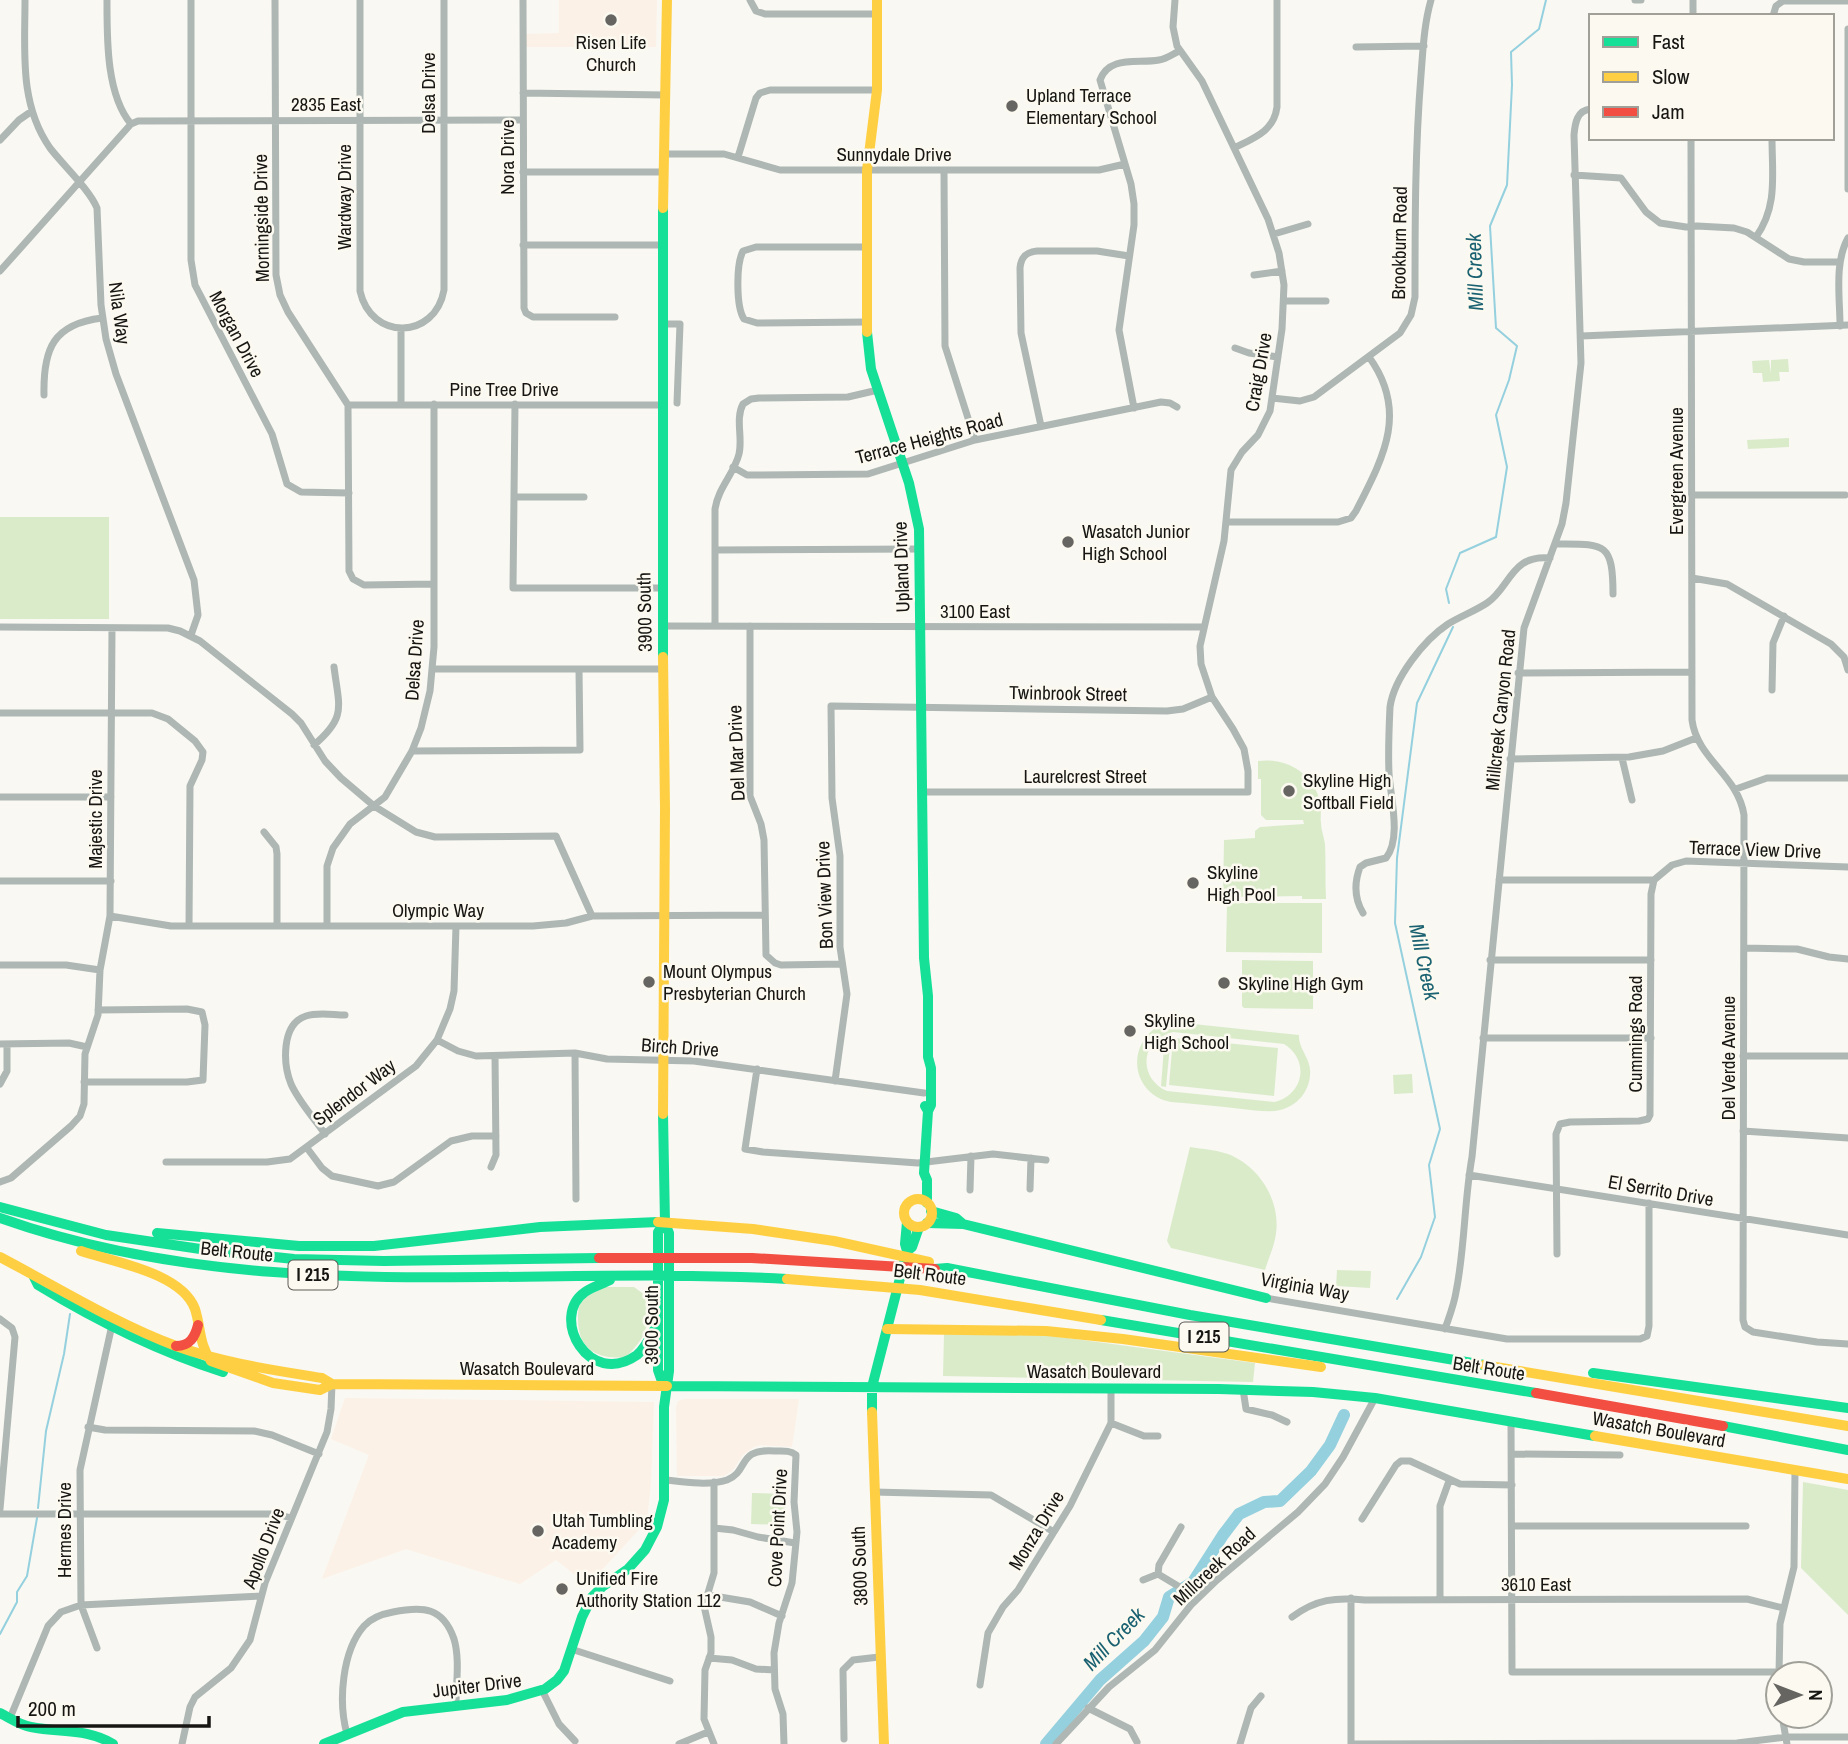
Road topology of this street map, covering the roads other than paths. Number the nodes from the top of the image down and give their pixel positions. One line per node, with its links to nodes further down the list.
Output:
1 (25, 0): 27 (street, Nila Way)
2 (107, 0): 33 (street)
3 (191, 0): 28 (street, Morgan Drive)
4 (275, 0): 29 (street, Morningside Drive)
5 (360, 0): 30 (street, Wardway Drive)
6 (444, 0): 32 (street, Delsa Drive)
7 (523, 0): 24 (street, Nora Drive)
8 (667, 0): 25 (main road, 3900 South)
9 (750, 0): 17 (street)
10 (877, 0): 17 (main road, Upland Drive)
11 (1175, 0): 22 (street, Craig Drive)
12 (1277, 0): 37 (street)
13 (1431, 0): 21 (street, Brookburn Road)
14 (1635, 0): 15 (street)
15 (1641, 0)
16 (1848, 1): 18 (street)
17 (877, 14): 23 (main road, Upland Drive)
18 (1774, 14)
19 (1848, 29): 47 (street)
20 (1356, 47): 21 (street)
21 (1424, 47): 73 (street, Brookburn Road)
22 (1179, 51): 37 (street, Craig Drive); 40 (street)
23 (877, 90): 39 (street); 41 (main road, Upland Drive)
24 (523, 93): 25 (street); 31 (street, Nora Drive)
25 (665, 96): 38 (main road, 3900 South)
26 (1589, 109): 45 (street, Millcreek Canyon Road)
27 (32, 111): 34 (street); 46 (street, Nila Way)
28 (191, 119): 29 (street, 2835 East); 33 (street, 2835 East); 89 (street, Morgan Drive)
29 (275, 119): 30 (street, 2835 East); 81 (street, Morningside Drive)
30 (360, 120): 32 (street, 2835 East); 68 (street, Wardway Drive)
31 (523, 120): 32 (street, 2835 East); 43 (street, Nora Drive)
32 (444, 121): 68 (street, Delsa Drive)
33 (131, 124): 46 (street)
34 (0, 140)
35 (1691, 140): 49 (street, Evergreen Avenue)
36 (1772, 140): 51 (street)
37 (1234, 148): 50 (street, Craig Drive)
38 (664, 154): 39 (street, Sunnydale Drive); 44 (main road, 3900 South)
39 (738, 157): 41 (street, Sunnydale Drive)
40 (1125, 164): 42 (street, Sunnydale Drive); 56 (street)
41 (867, 170): 42 (street, Sunnydale Drive); 55 (main road, Upland Drive)
42 (943, 170): 86 (street)
43 (523, 172): 44 (street); 53 (street, Nora Drive)
44 (664, 172): 54 (main road, 3900 South)
45 (1574, 175): 49 (street); 70 (street, Millcreek Canyon Road)
46 (78, 183): 58 (street); 64 (street, Nila Way)
47 (1848, 189)
48 (1308, 223): 50 (street)
49 (1692, 227): 51 (street); 69 (street, Evergreen Avenue)
50 (1274, 234): 59 (street, Craig Drive)
51 (1756, 237): 57 (street)
52 (1848, 238): 57 (street)
53 (523, 245): 54 (street); 63 (street, Nora Drive)
54 (663, 245): 66 (main road, 3900 South)
55 (867, 247): 65 (main road, Upland Drive); 65 (street)
56 (1129, 256): 84 (street); 85 (street)
57 (1840, 262): 67 (street)
58 (0, 271)
59 (1282, 271): 60 (street); 61 (street, Craig Drive)
60 (1254, 275)
61 (1284, 301): 62 (street); 72 (street, Craig Drive)
62 (1326, 301)
63 (615, 317)
64 (102, 318): 75 (street); 111 (street, Nila Way)
65 (867, 322): 74 (main road, Upland Drive)
66 (662, 324): 77 (street); 82 (main road, 3900 South)
67 (1844, 326): 69 (street)
68 (401, 329): 78 (street)
69 (1692, 331): 70 (street); 90 (street, Evergreen Avenue)
70 (1581, 336): 95 (street, Millcreek Canyon Road)
71 (1235, 348): 72 (street)
72 (1278, 357): 76 (street, Craig Drive)
73 (1369, 357): 76 (street, Brookburn Road); 94 (street)
74 (878, 390): 87 (main road, Upland Drive); 88 (street)
75 (44, 395)
76 (1272, 398): 94 (street, Craig Drive)
77 (677, 403)
78 (401, 404): 79 (street, Pine Tree Drive); 81 (street, Pine Tree Drive)
79 (434, 404): 80 (street, Pine Tree Drive); 100 (street, Delsa Drive)
80 (515, 404): 82 (street, Pine Tree Drive); 92 (street)
81 (348, 405): 89 (street)
82 (661, 405): 101 (main road, 3900 South)
83 (1177, 407): 84 (street, Terrace Heights Road)
84 (1133, 408): 85 (street, Terrace Heights Road)
85 (1041, 426): 86 (street, Terrace Heights Road)
86 (975, 440): 87 (street, Terrace Heights Road)
87 (902, 464): 88 (street, Terrace Heights Road); 96 (main road, Upland Drive)
88 (733, 467): 97 (street)
89 (349, 493): 100 (street)
90 (1692, 495): 91 (street); 99 (street, Evergreen Avenue)
91 (1845, 495)
92 (514, 497): 93 (street); 101 (street)
93 (584, 497)
94 (1226, 522): 110 (street, Craig Drive)
95 (1555, 544): 98 (street, Millcreek Canyon Road); 102 (street)
96 (920, 549): 97 (street); 108 (main road, Upland Drive)
97 (715, 550): 105 (street)
98 (1550, 558): 118 (street, Millcreek Canyon Road); 145 (street)
99 (1692, 578): 103 (street); 117 (street, Evergreen Avenue)
100 (434, 584): 114 (street, Delsa Drive)
101 (662, 588): 104 (main road, 3900 South)
102 (1613, 594)
103 (1784, 616): 116 (street); 119 (street)
104 (663, 626): 105 (street, 3100 East); 113 (main road, 3900 South)
105 (715, 626): 106 (street, 3100 East)
106 (750, 626): 108 (street, 3100 East); 147 (street, Del Mar Drive)
107 (0, 627): 109 (street)
108 (920, 627): 110 (street, 3100 East); 122 (main road, Upland Drive)
109 (111, 628): 111 (street); 124 (street, Majestic Drive)
110 (1203, 628): 120 (street, Craig Drive)
111 (191, 635): 126 (street)
112 (334, 667): 126 (street)
113 (663, 668): 115 (street); 146 (main road, 3900 South)
114 (433, 669): 115 (street); 127 (street, Delsa Drive)
115 (579, 669): 127 (street)
116 (1848, 670)
117 (1692, 672): 118 (street); 125 (street, Evergreen Avenue)
118 (1518, 673): 129 (street, Millcreek Canyon Road)
119 (1772, 690)
120 (1212, 696): 122 (street, Twinbrook Street); 133 (street, Craig Drive)
121 (831, 706): 122 (street, Twinbrook Street); 158 (street, Bon View Drive)
122 (920, 706): 132 (main road, Upland Drive)
123 (0, 713): 124 (street)
124 (111, 713): 135 (street, Majestic Drive); 150 (street)
125 (1696, 738): 128 (street); 131 (street, Evergreen Avenue)
126 (314, 745): 137 (street)
127 (412, 751): 137 (street, Delsa Drive)
128 (1622, 758): 129 (street); 136 (street)
129 (1510, 759): 141 (street, Millcreek Canyon Road)
130 (1848, 778): 131 (street)
131 (1736, 789): 139 (street, Del Verde Avenue)
132 (922, 792): 133 (street, Laurelcrest Street); 172 (main road, Upland Drive)
133 (1248, 792)
134 (0, 797): 135 (street)
135 (111, 797): 144 (street, Majestic Drive)
136 (1632, 800)
137 (374, 806): 149 (street); 152 (street, Delsa Drive)
138 (264, 832): 151 (street)
139 (1744, 862): 140 (street, Terrace View Drive); 142 (street, Terrace View Drive); 154 (street, Del Verde Avenue)
140 (1848, 867)
141 (1499, 880): 142 (street); 156 (street, Millcreek Canyon Road)
142 (1654, 880): 157 (street, Cummings Road)
143 (0, 881): 144 (street)
144 (111, 881): 148 (street, Majestic Drive)
145 (1363, 913)
146 (663, 915): 147 (street, Olympic Way); 149 (street, Olympic Way); 173 (main road, 3900 South)
147 (765, 915): 158 (street, Del Mar Drive)
148 (110, 916): 150 (street, Olympic Way); 160 (street, Majestic Drive)
149 (592, 916): 153 (street, Olympic Way)
150 (189, 926): 151 (street, Olympic Way)
151 (277, 926): 152 (street, Olympic Way)
152 (327, 926): 153 (street, Olympic Way)
153 (456, 926): 165 (street, Splendor Way)
154 (1744, 948): 155 (street); 170 (street, Del Verde Avenue)
155 (1848, 959)
156 (1490, 960): 157 (street); 163 (street, Millcreek Canyon Road)
157 (1651, 960): 164 (street, Cummings Road)
158 (842, 964): 176 (street, Bon View Drive)
159 (0, 965): 160 (street)
160 (100, 970): 161 (street, Majestic Drive)
161 (98, 1010): 167 (street, Majestic Drive); 175 (street)
162 (345, 1015): 181 (street)
163 (1483, 1038): 164 (street); 191 (street, Millcreek Canyon Road)
164 (1651, 1038): 193 (street, Cummings Road)
165 (437, 1040): 169 (street, Birch Drive); 181 (street, Splendor Way)
166 (4, 1044): 167 (street); 177 (street)
167 (87, 1047): 175 (street, Majestic Drive)
168 (575, 1053): 169 (street, Birch Drive); 173 (street, Birch Drive); 196 (street)
169 (495, 1056): 182 (street)
170 (1743, 1056): 171 (street); 180 (street, Del Verde Avenue)
171 (1848, 1056)
172 (928, 1057): 178 (main road, Upland Drive); 179 (main road, Upland Drive)
173 (663, 1060): 174 (street, Birch Drive); 205 (main road, 3900 South)
174 (757, 1069): 176 (street, Birch Drive); 190 (street)
175 (85, 1082): 192 (street, Majestic Drive)
176 (835, 1082): 178 (street, Birch Drive)
177 (0, 1084)
178 (925, 1093): 179 (main road, Upland Drive)
179 (928, 1111): 190 (main road, Upland Drive)
180 (1743, 1131): 183 (street); 203 (street, Del Verde Avenue)
181 (325, 1134): 184 (street, Splendor Way)
182 (496, 1136): 184 (street); 189 (street)
183 (1848, 1138)
184 (307, 1148): 188 (street, Splendor Way)
185 (971, 1156): 186 (street); 190 (street); 195 (street)
186 (1031, 1158): 187 (street); 194 (street)
187 (1045, 1160)
188 (166, 1162)
189 (491, 1167)
190 (925, 1167): 197 (main road, Upland Drive); 200 (main road, Upland Drive)
191 (1469, 1175): 193 (street, El Serrito Drive); 221 (street, Millcreek Canyon Road)
192 (1, 1182)
193 (1556, 1188): 198 (street, El Serrito Drive); 211 (street)
194 (1030, 1189)
195 (970, 1190)
196 (576, 1199)
197 (914, 1200): 200 (main road, Virginia Way); 204 (main road, Upland Drive)
198 (1649, 1203): 203 (street, El Serrito Drive); 221 (street, Virginia Way)
199 (0, 1207): 201 (main road, Belt Route / I 215)
200 (929, 1207): 207 (main road, Virginia Way); 208 (main road)
201 (18, 1213): 205 (main road); 213 (main road, Belt Route / I 215)
202 (0, 1218): 214 (main road, Belt Route / I 215)
203 (1743, 1219): 209 (street, El Serrito Drive); 222 (street, Del Verde Avenue)
204 (907, 1222): 208 (main road); 210 (main road)
205 (665, 1223): 213 (main road); 219 (main road, 3900 South); 229 (main road, 3900 South)
206 (0, 1224): 217 (main road)
207 (963, 1224): 208 (main road, Virginia Way); 215 (main road, Virginia Way)
208 (923, 1225): 210 (main road)
209 (1848, 1235)
210 (906, 1251): 220 (main road)
211 (1556, 1254)
212 (0, 1257): 218 (main road, Wasatch Boulevard)
213 (925, 1265): 225 (main road, Belt Route / I 215)
214 (632, 1275): 219 (main road); 228 (main road, Belt Route / I 215)
215 (1266, 1298): 221 (street, Virginia Way)
216 (0, 1320): 240 (street)
217 (198, 1320): 223 (main road); 224 (main road)
218 (113, 1323): 223 (main road, Wasatch Boulevard); 226 (main road, Wasatch Boulevard); 239 (street, Hermes Drive)
219 (658, 1323): 229 (main road, 3900 South)
220 (887, 1329): 228 (main road); 230 (main road)
221 (1445, 1329)
222 (1848, 1344)
223 (176, 1346): 224 (main road, Wasatch Boulevard)
224 (207, 1356): 226 (main road); 227 (main road, Wasatch Boulevard)
225 (1461, 1361): 234 (main road); 238 (main road, Belt Route / I 215)
226 (273, 1383): 227 (main road, Wasatch Boulevard)
227 (332, 1384): 229 (main road, Wasatch Boulevard); 243 (street, Apollo Drive)
228 (1489, 1385): 242 (main road, Belt Route / I 215)
229 (664, 1387): 230 (main road, Wasatch Boulevard); 248 (main road, Jupiter Drive)
230 (872, 1387): 231 (main road, Wasatch Boulevard); 252 (main road, 3800 South)
231 (1111, 1388): 232 (main road, Wasatch Boulevard); 237 (street, Monza Drive)
232 (1242, 1389): 233 (main road, Wasatch Boulevard); 235 (street)
233 (1375, 1398): 236 (main road, Wasatch Boulevard); 267 (street, Millcreek Road)
234 (1848, 1408)
235 (1287, 1422)
236 (1511, 1422): 244 (street); 246 (main road, Wasatch Boulevard)
237 (1111, 1423): 241 (street); 261 (street, Monza Drive)
238 (1848, 1426)
239 (88, 1427): 243 (street); 254 (street, Hermes Drive)
240 (3, 1430): 253 (street)
241 (1158, 1436)
242 (1848, 1450)
243 (319, 1454): 255 (street, Apollo Drive)
244 (1511, 1454): 245 (street); 251 (street)
245 (1620, 1455)
246 (1796, 1470): 247 (main road, Wasatch Boulevard); 272 (street)
247 (1848, 1479)
248 (666, 1480): 250 (street); 276 (main road, Jupiter Drive)
249 (1449, 1481): 251 (street); 256 (street); 269 (street)
250 (714, 1482): 260 (street); 262 (street, Cove Point Drive)
251 (1512, 1485): 257 (street)
252 (874, 1492): 261 (street); 277 (main road, 3800 South)
253 (0, 1511): 254 (street)
254 (79, 1514): 255 (street); 271 (street, Hermes Drive)
255 (291, 1518): 266 (street, Apollo Drive)
256 (1362, 1519)
257 (1512, 1526): 258 (street); 270 (street)
258 (1746, 1526)
259 (1181, 1527): 263 (street)
260 (714, 1528): 262 (street); 265 (street)
261 (1054, 1532): 283 (street, Monza Drive)
262 (795, 1543): 273 (street, Cove Point Drive)
263 (1158, 1574): 264 (street); 267 (street)
264 (1143, 1580)
265 (708, 1595): 273 (street); 278 (street)
266 (260, 1596): 271 (street); 297 (street, Apollo Drive)
267 (1198, 1598): 287 (street, Millcreek Road)
268 (1351, 1598): 269 (street, 3610 East); 274 (street, 3610 East); 305 (street)
269 (1440, 1600): 270 (street, 3610 East)
270 (1512, 1600): 272 (street, 3610 East); 281 (street)
271 (81, 1605): 275 (street); 288 (street, Hermes Drive)
272 (1783, 1608): 279 (street)
273 (782, 1616): 280 (street, Cove Point Drive)
274 (1292, 1617)
275 (97, 1648)
276 (571, 1649): 282 (street); 284 (main road, Jupiter Drive)
277 (880, 1657): 292 (street); 302 (main road, 3800 South)
278 (709, 1658): 280 (street); 289 (street)
279 (1779, 1660)
280 (774, 1670): 301 (street, Cove Point Drive)
281 (1764, 1673)
282 (670, 1681)
283 (980, 1685)
284 (543, 1692): 286 (main road, Jupiter Drive); 293 (street)
285 (1262, 1696): 304 (street)
286 (456, 1704): 290 (main road, Jupiter Drive); 290 (street)
287 (1088, 1708): 295 (street); 303 (street, Millcreek Road)
288 (5, 1715): 296 (main road)
289 (708, 1732): 299 (street); 300 (street)
290 (347, 1734): 298 (main road, Jupiter Drive)
291 (1848, 1737): 294 (street)
292 (844, 1739)
293 (575, 1741)
294 (1786, 1741): 305 (street)
295 (1137, 1742)
296 (113, 1744)
297 (181, 1744)
298 (324, 1744)
299 (679, 1744)
300 (714, 1744)
301 (784, 1744)
302 (884, 1744)
303 (1056, 1744)
304 (1240, 1744)
305 (1351, 1744)

